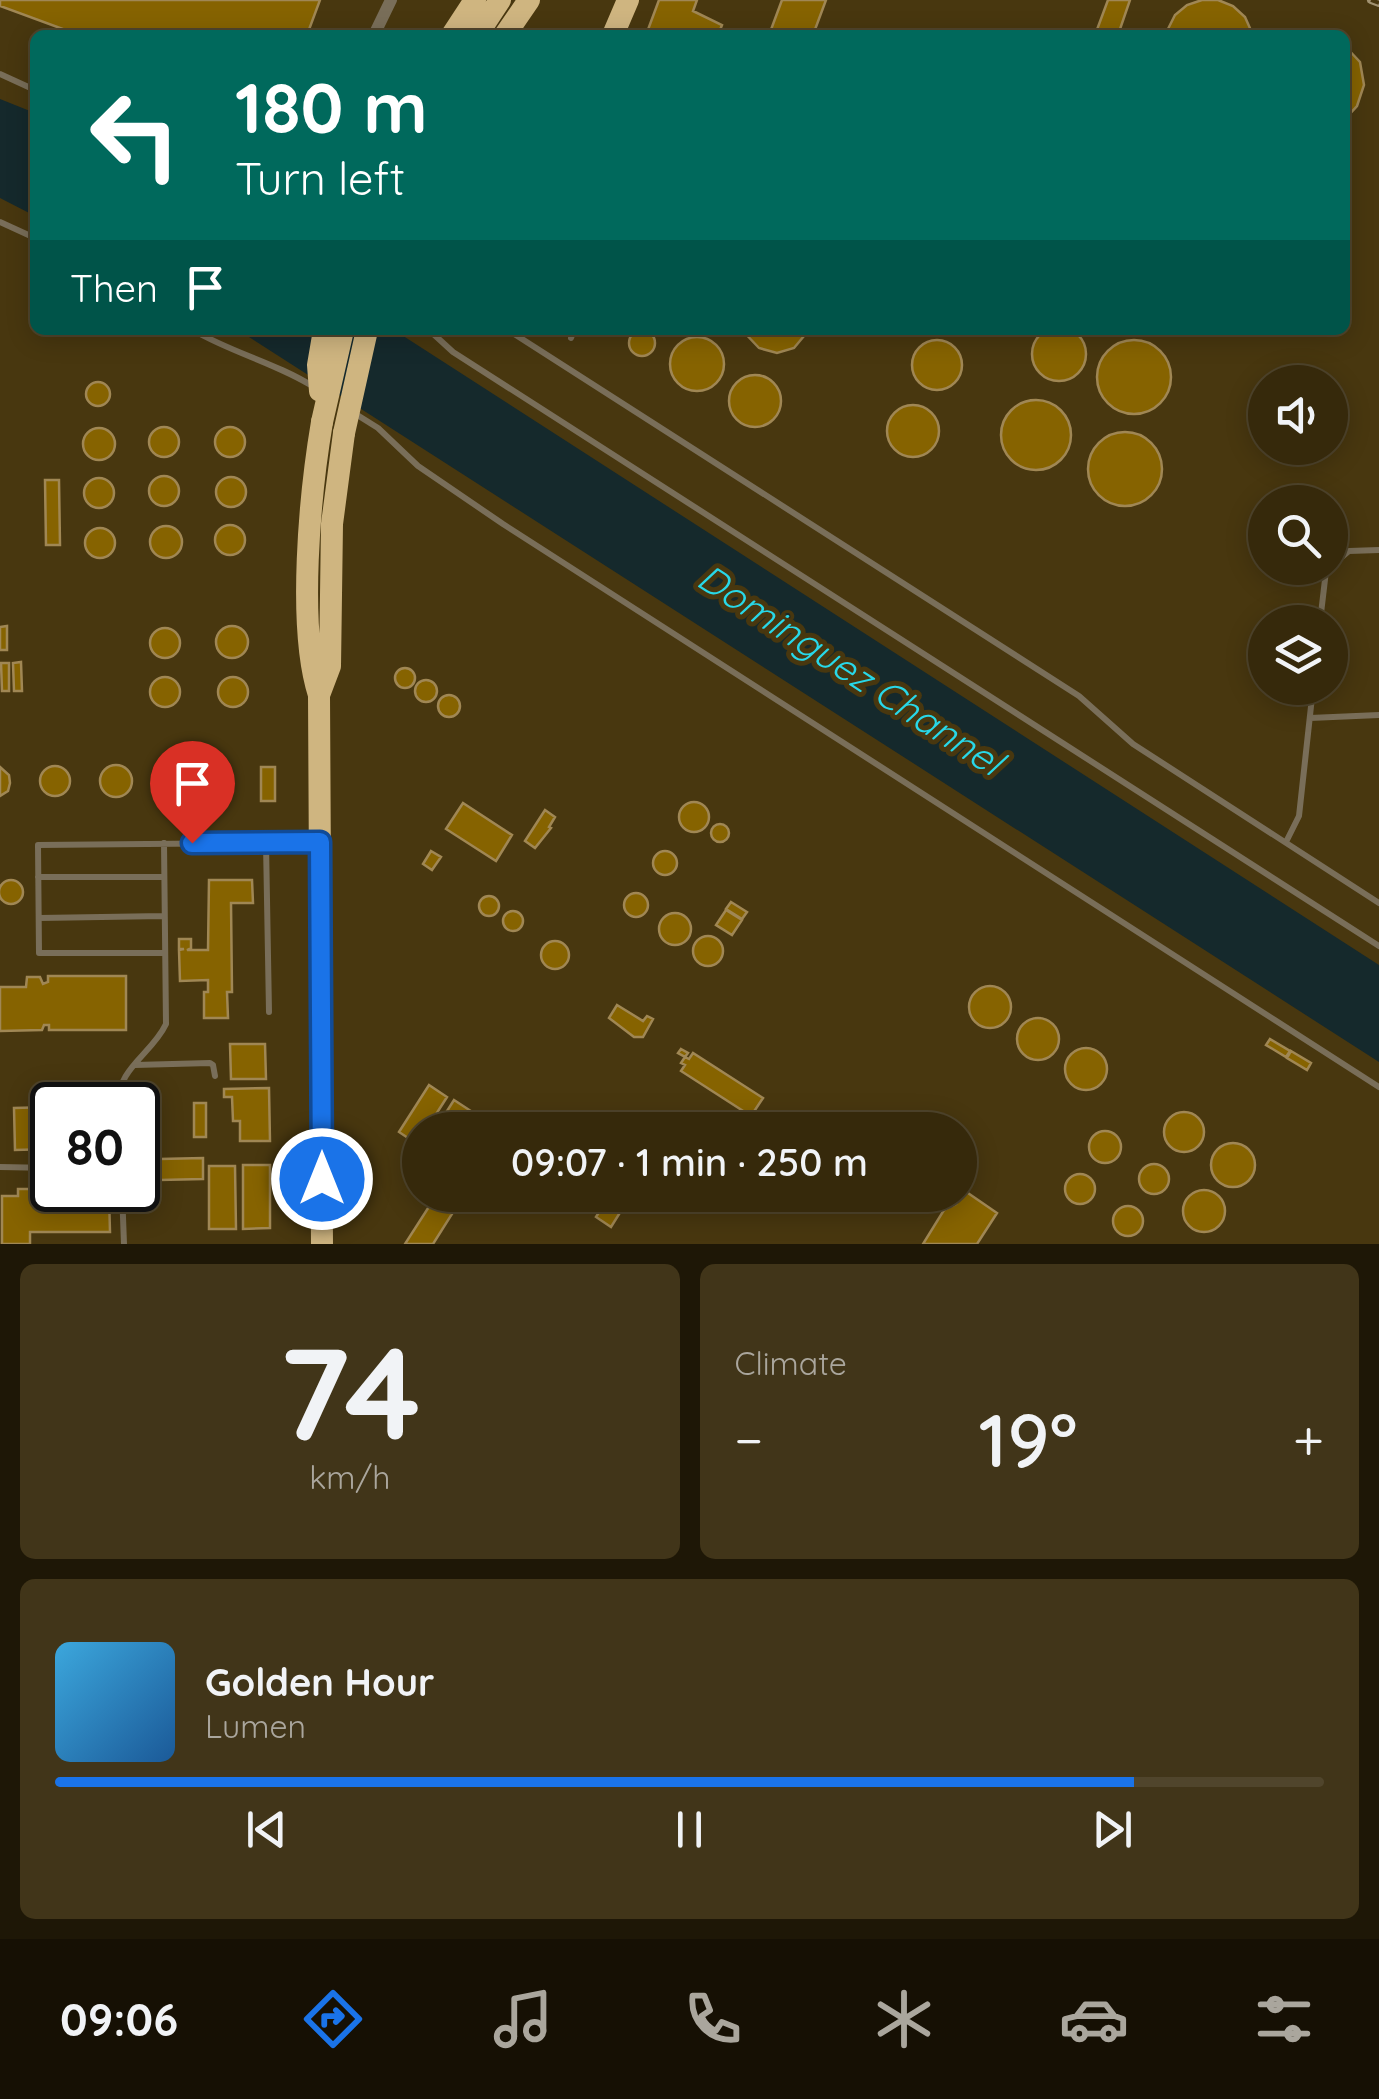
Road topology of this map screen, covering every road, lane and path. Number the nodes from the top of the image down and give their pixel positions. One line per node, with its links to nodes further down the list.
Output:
1 (391, 0): 6 (street)
2 (475, 0): 7 (highway)
3 (500, 0): 8 (highway)
4 (529, 0): 9 (highway)
5 (628, 0): 10 (highway)
6 (376, 30)
7 (455, 30)
8 (480, 30)
9 (509, 30)
10 (615, 30)
11 (0, 74): 12 (lane)
12 (30, 88)
13 (0, 222): 14 (lane)
14 (30, 236)
15 (203, 335): 43 (lane)
16 (323, 335): 21 (highway, bridge)
17 (342, 335): 21 (highway, bridge)
18 (365, 335): 24 (highway, bridge)
19 (434, 335): 37 (lane)
20 (516, 335): 29 (lane)
21 (322, 422): 24 (highway)
22 (1379, 550): 23 (lane)
23 (1348, 552)
24 (320, 576): 28 (highway)
25 (1311, 705): 27 (lane)
26 (1379, 715): 27 (lane)
27 (1310, 718): 29 (lane)
28 (320, 842): 31 (lane); 48 (highway)
29 (1286, 842): 34 (lane)
30 (164, 843): 31 (lane); 32 (lane); 33 (lane)
31 (266, 843): 39 (lane)
32 (164, 876): 33 (lane); 35 (lane)
33 (38, 877): 36 (lane)
34 (1379, 903)
35 (164, 916): 36 (lane); 38 (lane)
36 (39, 918): 38 (lane)
37 (1379, 946)
38 (165, 954): 40 (lane)
39 (269, 1012)
40 (133, 1065): 41 (lane); 42 (lane)
41 (215, 1076)
42 (121, 1082)
43 (1379, 1087)
44 (0, 1167): 45 (lane)
45 (30, 1168)
46 (123, 1212): 47 (lane)
47 (124, 1244)
48 (322, 1244)

